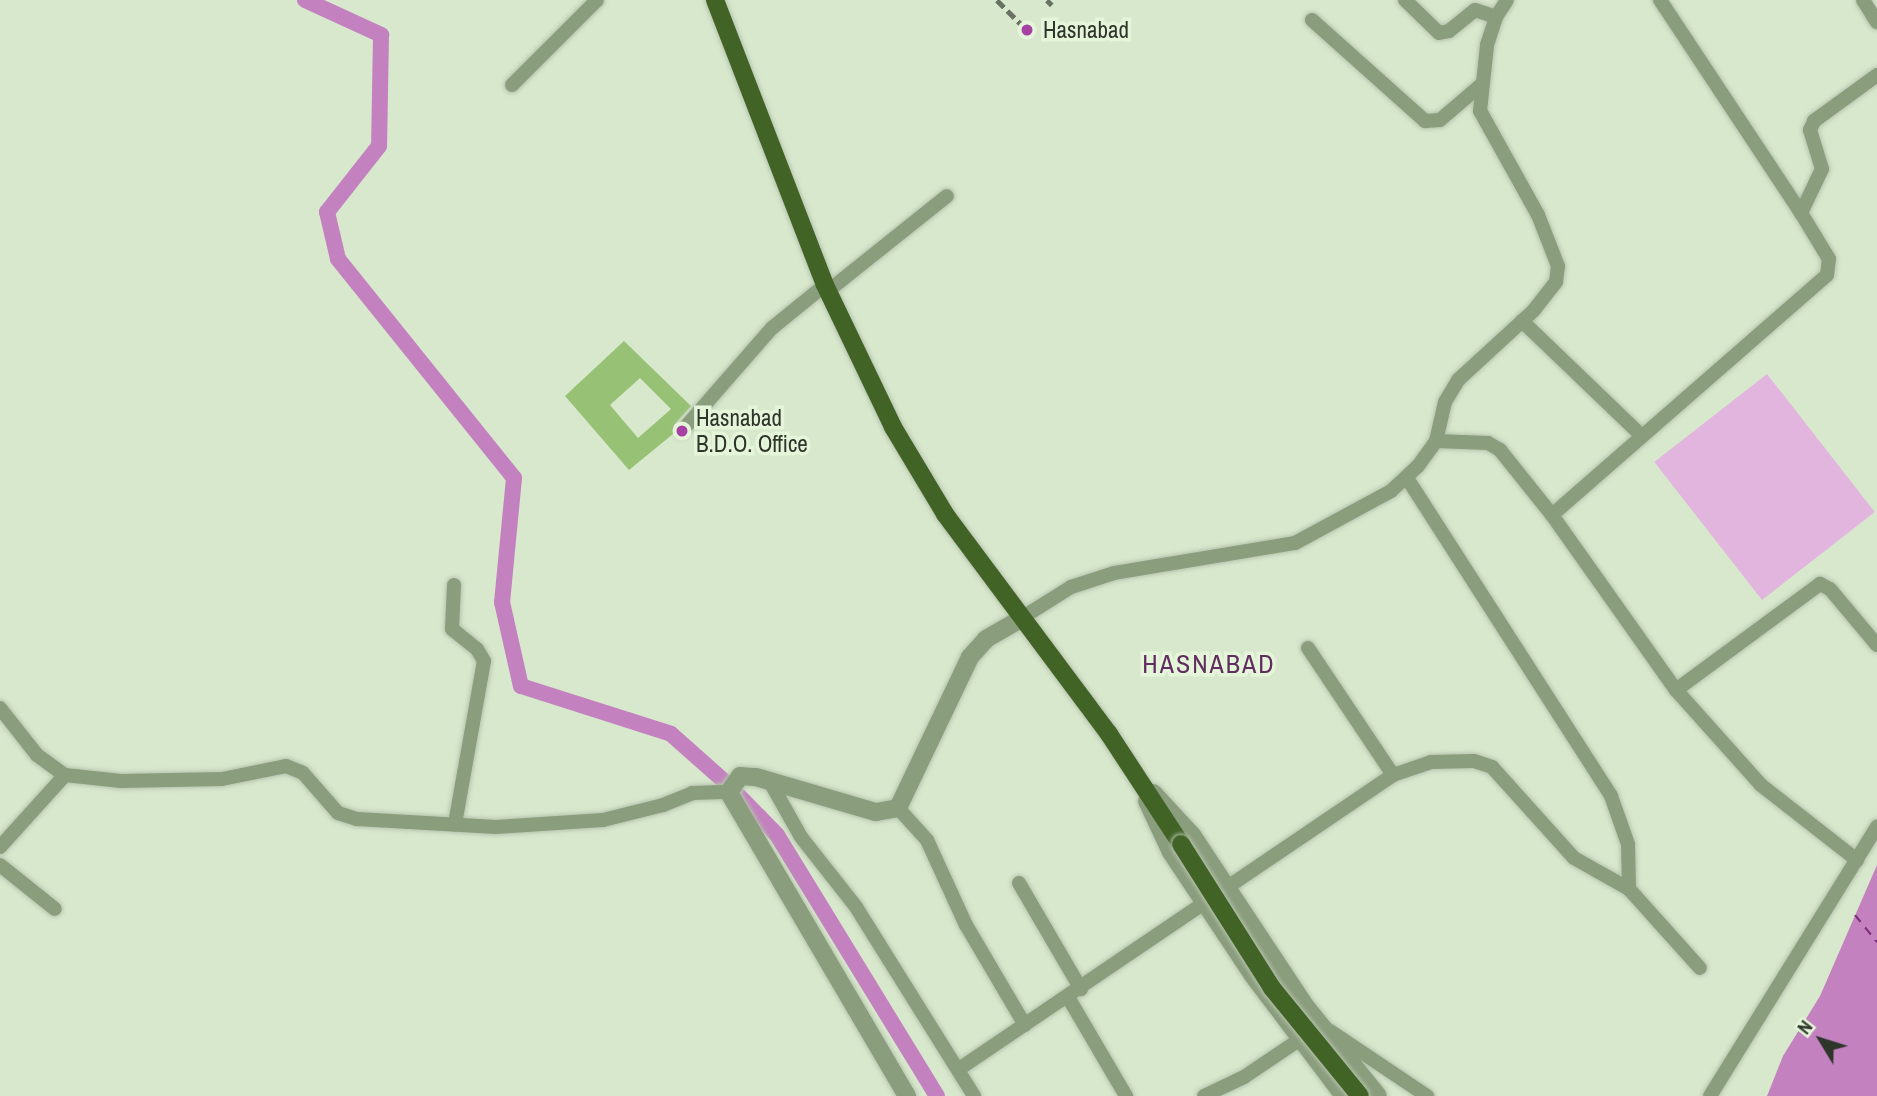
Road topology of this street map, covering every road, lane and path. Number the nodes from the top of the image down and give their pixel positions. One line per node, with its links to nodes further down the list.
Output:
1 (597, 0): 12 (street)
2 (715, 0): 15 (main road)
3 (1405, 0): 7 (street)
4 (1507, 0): 7 (street)
5 (1660, 0): 14 (street)
6 (1863, 0): 9 (street)
7 (1496, 17): 11 (street)
8 (1312, 20): 11 (street)
9 (1877, 22)
10 (1877, 75): 14 (street)
11 (1482, 84): 16 (street)
12 (512, 85)
13 (947, 196): 15 (street)
14 (1801, 213): 18 (street)
15 (826, 288): 17 (street); 23 (main road)
16 (1522, 321): 18 (street); 19 (street)
17 (682, 431)
18 (1642, 436): 21 (street)
19 (1436, 442): 20 (street); 21 (street)
20 (1407, 478): 23 (street); 41 (street)
21 (1552, 515): 26 (street)
22 (454, 585): 34 (street)
23 (1020, 619): 31 (main road); 33 (street)
24 (1877, 645): 26 (street)
25 (1308, 648): 29 (street)
26 (1676, 690): 37 (street)
27 (0, 708): 28 (street)
28 (65, 775): 34 (street); 36 (street)
29 (1393, 775): 40 (street); 41 (street)
30 (769, 780): 32 (street); 33 (street); 50 (street)
31 (1143, 783): 40 (street); 42 (street); 56 (main road, bridge)
32 (729, 792): 34 (street); 51 (street)
33 (898, 808): 47 (street)
34 (455, 824)
35 (1877, 827): 37 (street)
36 (0, 847)
37 (1857, 860): 59 (street)
38 (0, 865): 43 (street)
39 (1019, 883): 45 (street)
40 (1227, 889): 42 (street); 48 (street)
41 (1629, 889): 44 (street)
42 (1204, 902): 45 (street); 49 (street)
43 (55, 909)
44 (1700, 968)
45 (1081, 989): 46 (street)
46 (1068, 997): 47 (street); 53 (street)
47 (1025, 1025): 50 (street)
48 (1321, 1025): 49 (street); 57 (street); 58 (street)
49 (1298, 1040): 54 (street); 55 (street)
50 (959, 1069): 52 (street)
51 (907, 1096)
52 (974, 1096)
53 (1126, 1096)
54 (1204, 1096)
55 (1344, 1096)
56 (1360, 1096)
57 (1378, 1096)
58 (1427, 1096)
59 (1710, 1096)

